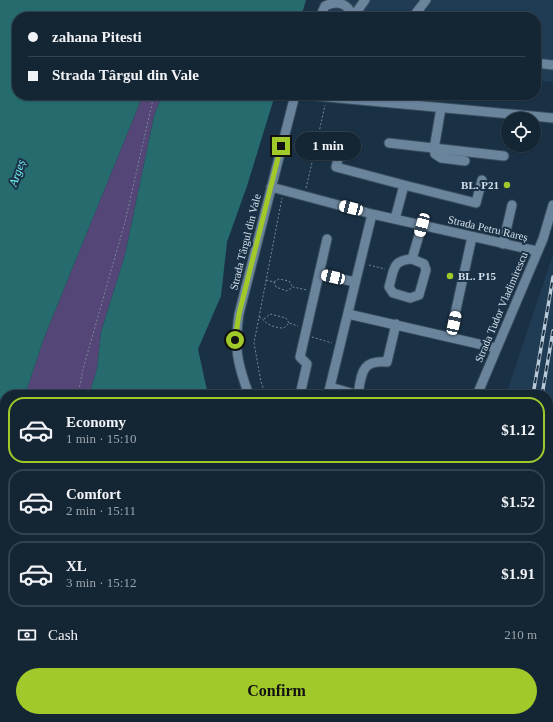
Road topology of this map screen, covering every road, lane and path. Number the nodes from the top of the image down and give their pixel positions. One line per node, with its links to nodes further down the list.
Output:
1 (365, 0): 3 (street); 6 (street)
2 (426, 0): 7 (street)
3 (341, 2): 4 (street); 5 (street)
4 (326, 3)
5 (350, 12)
6 (356, 12)
7 (417, 12)
8 (541, 64): 9 (street)
9 (553, 65)
10 (153, 100): 54 (path)
11 (294, 100): 24 (street, Strada Târgul din Vale)
12 (358, 100): 13 (street)
13 (441, 108): 14 (street); 19 (street)
14 (553, 118)
15 (353, 140): 18 (street)
16 (389, 143): 19 (street)
17 (321, 145): 18 (street)
18 (341, 149): 23 (street)
19 (434, 149): 20 (street); 21 (street)
20 (504, 156)
21 (465, 161)
22 (482, 180): 23 (street)
23 (404, 185): 29 (street)
24 (271, 187): 25 (street, Strada Petru Rareș); 55 (street, Strada Târgul din Vale)
25 (284, 190): 28 (street, Strada Petru Rareș); 39 (path)
26 (512, 205): 33 (street)
27 (553, 205): 34 (street, Strada Tudor Vladimirescu)
28 (372, 214): 29 (street, Strada Petru Rareș); 36 (street)
29 (395, 219): 30 (street, Strada Petru Rareș)
30 (422, 225): 31 (street, Strada Petru Rareș); 35 (street)
31 (472, 237): 33 (street, Strada Petru Rareș); 51 (street)
32 (327, 239): 38 (street)
33 (503, 244): 34 (street, Strada Petru Rareș)
34 (537, 251): 53 (street, Strada Tudor Vladimirescu)
35 (412, 259): 37 (street); 37 (street)
36 (360, 262): 37 (path); 41 (street)
37 (393, 272)
38 (319, 274): 41 (street); 50 (street)
39 (265, 280): 40 (path); 45 (path)
40 (274, 282): 42 (path); 42 (path)
41 (355, 282): 44 (street)
42 (292, 287): 43 (path)
43 (307, 290)
44 (348, 314): 48 (street); 52 (street)
45 (258, 317): 46 (path); 56 (path)
46 (264, 319): 47 (path); 47 (path)
47 (289, 323): 49 (path)
48 (396, 324): 51 (street); 59 (street)
49 (298, 326)
50 (305, 336): 52 (path); 57 (street)
51 (450, 337): 53 (street)
52 (340, 345): 58 (street)
53 (496, 348): 60 (street, Strada Tudor Vladimirescu)
54 (79, 390)
55 (247, 390)
56 (264, 390)
57 (301, 390)
58 (329, 390)
59 (359, 390)
60 (479, 390)

